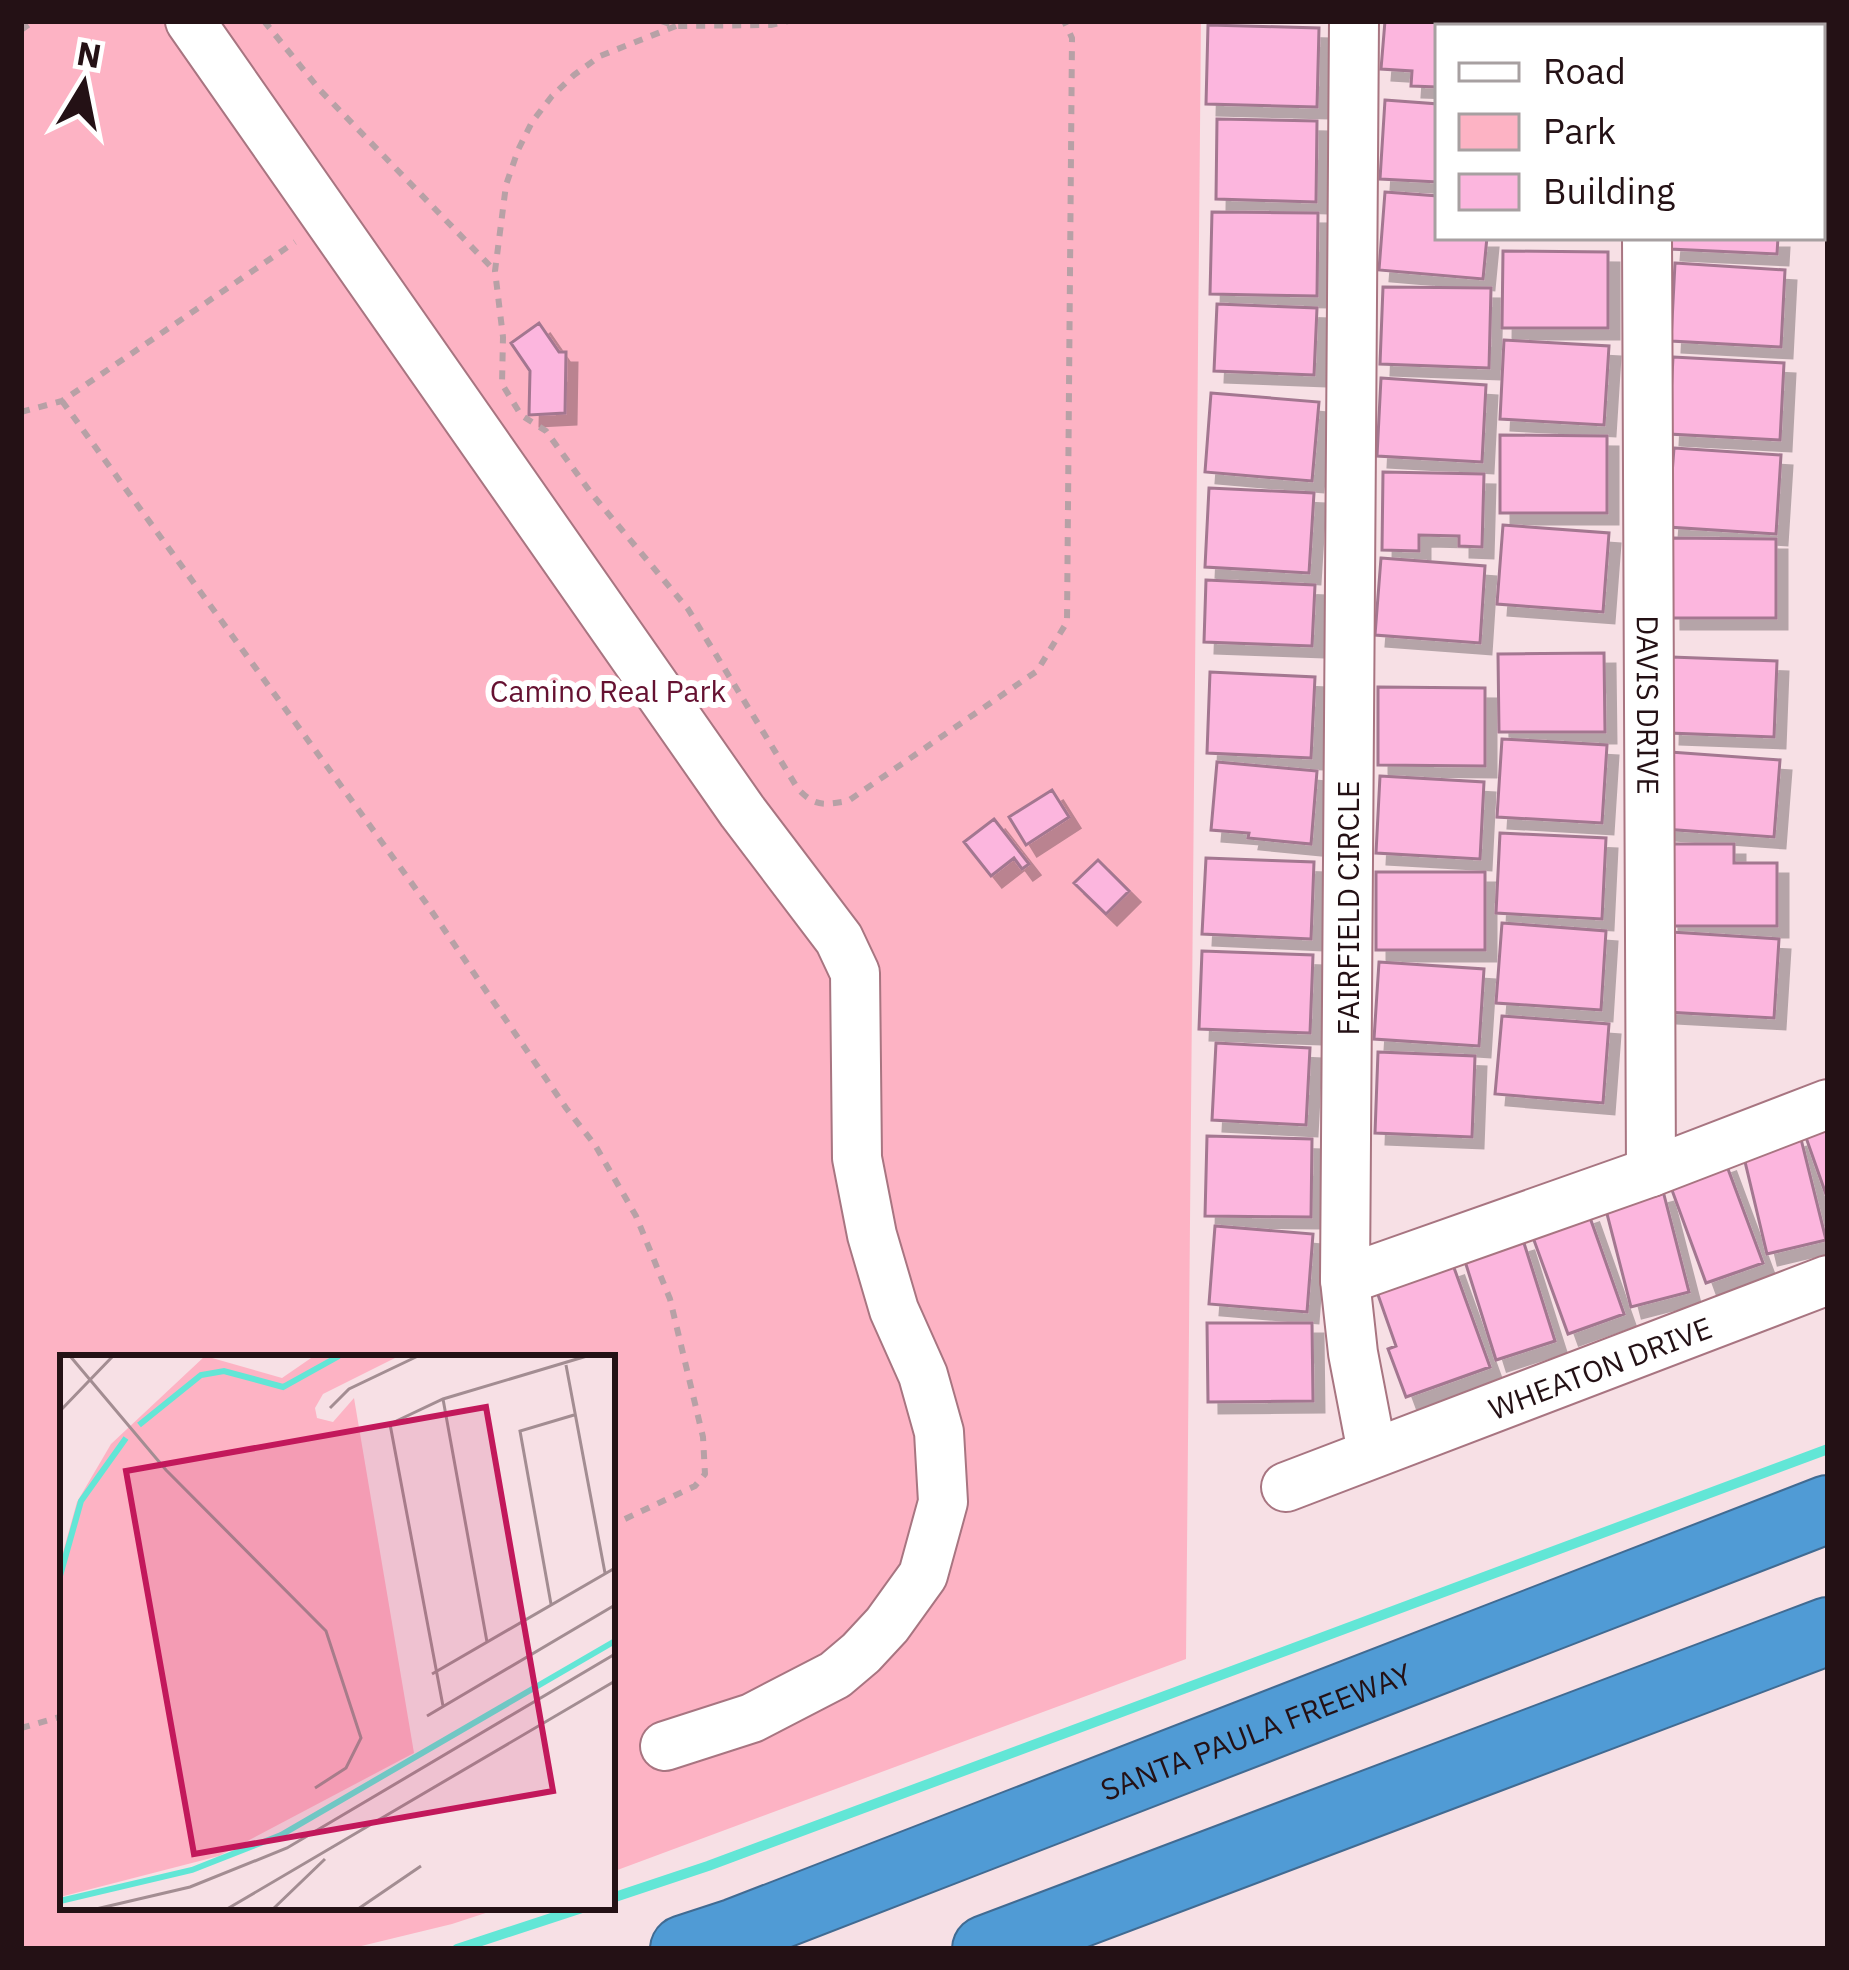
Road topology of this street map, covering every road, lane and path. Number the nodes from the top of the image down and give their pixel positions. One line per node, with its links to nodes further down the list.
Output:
1 (34, 21): 9 (path)
2 (190, 21): 26 (lane)
3 (264, 21): 12 (path)
4 (661, 21): 8 (path)
5 (788, 21): 8 (path)
6 (1064, 21): 12 (path)
7 (1354, 21): 17 (lane, FAIRFIELD CIRCLE)
8 (676, 26): 12 (path)
9 (21, 30)
10 (303, 237): 13 (path)
11 (1647, 240): 16 (lane, DAVIS DRIVE)
12 (495, 271)
13 (62, 401): 14 (path); 22 (path)
14 (21, 412)
15 (1828, 1104): 16 (lane)
16 (1651, 1172): 17 (lane)
17 (1345, 1280): 19 (lane)
18 (1828, 1280): 19 (lane, WHEATON DRIVE)
19 (1372, 1452): 20 (lane, WHEATON DRIVE)
20 (1286, 1487)
21 (1828, 1509): 27 (highway, SANTA PAULA FREEWAY)
22 (615, 1524)
23 (1828, 1631): 28 (highway)
24 (60, 1718): 25 (path)
25 (21, 1728)
26 (665, 1746)
27 (684, 1949)
28 (986, 1949)

